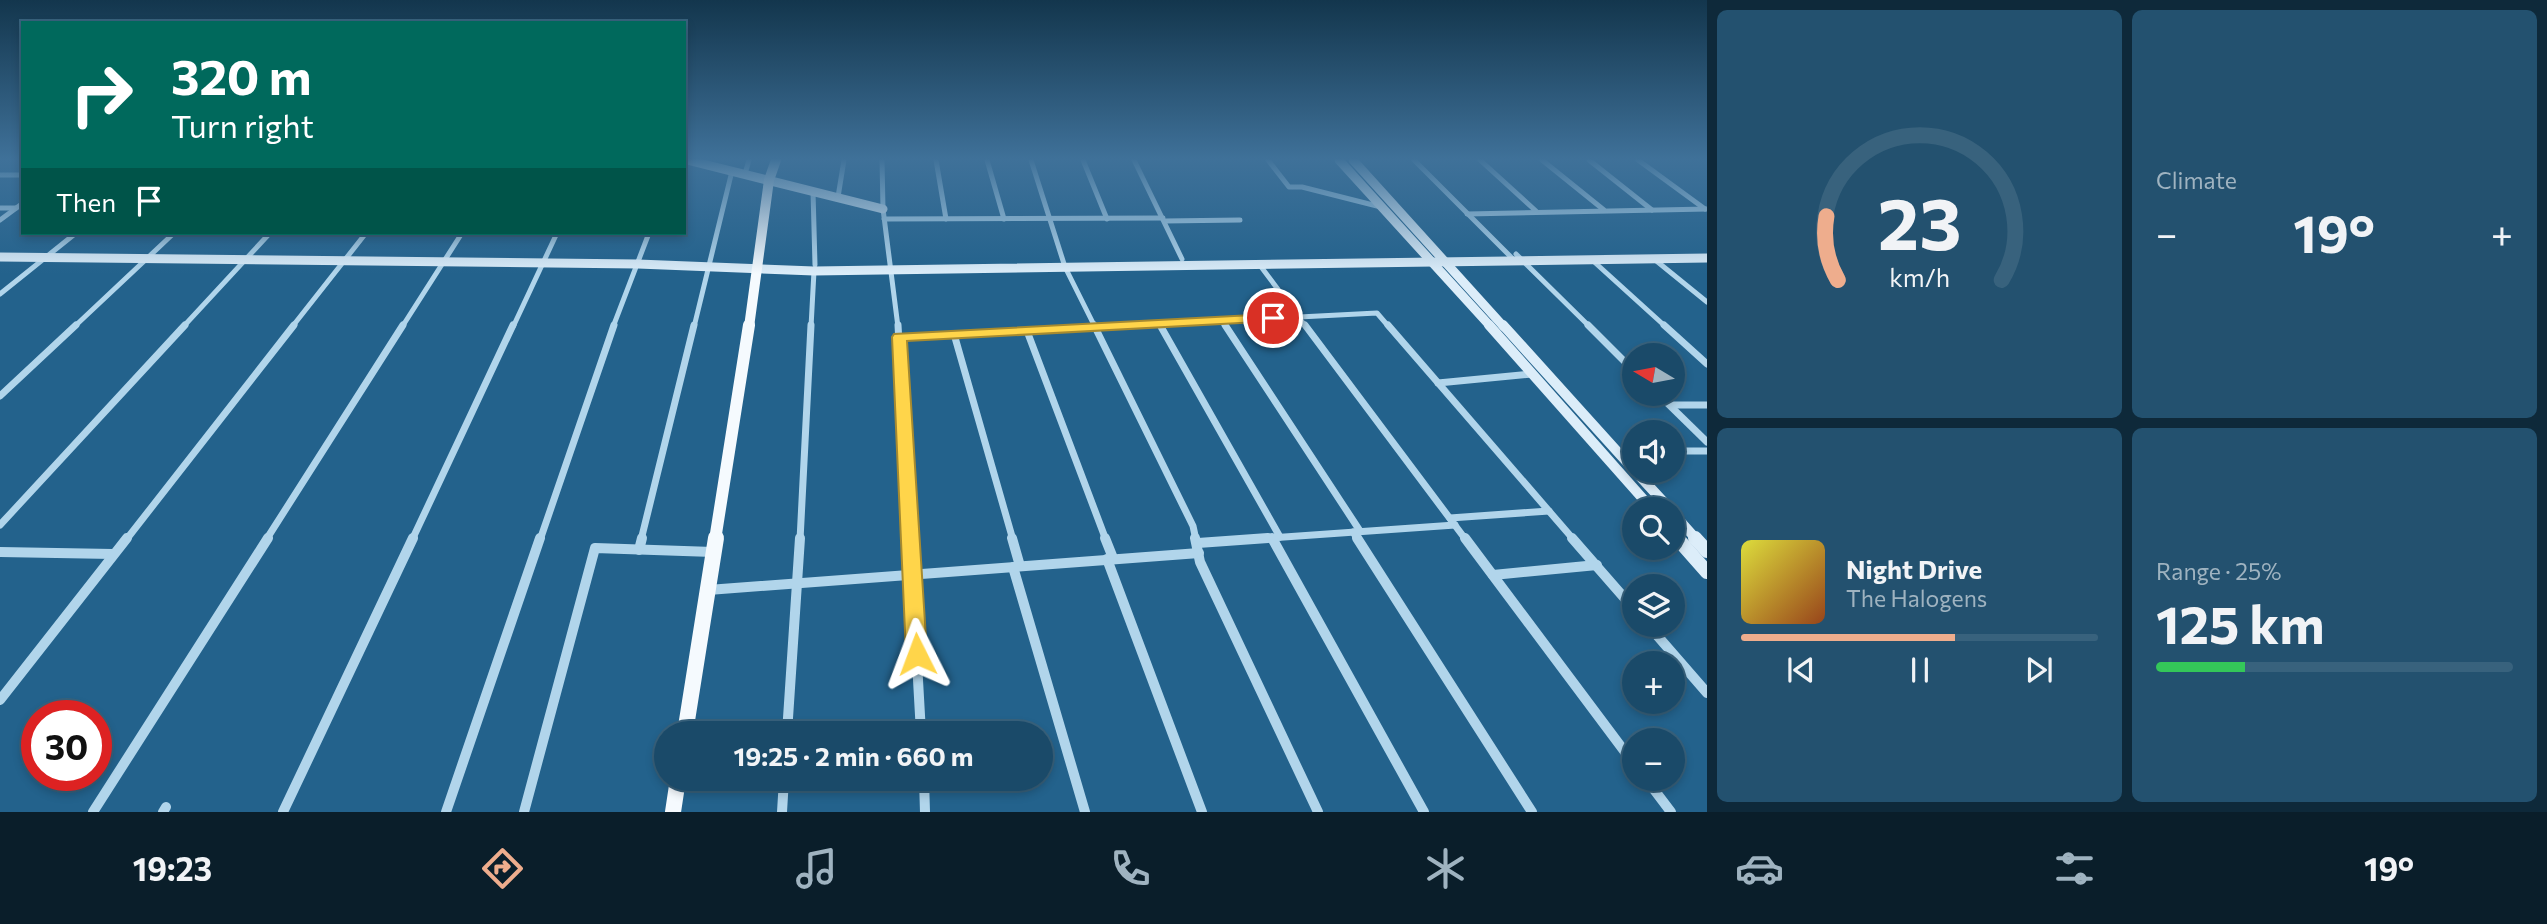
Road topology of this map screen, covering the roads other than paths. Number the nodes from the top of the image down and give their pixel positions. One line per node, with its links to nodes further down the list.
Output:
1 (725, 198): 61 (street)
2 (767, 198): 62 (main road)
3 (813, 198): 64 (street)
4 (841, 198): 23 (main road)
5 (883, 198): 23 (street)
6 (942, 198): 30 (street)
7 (998, 198): 31 (street)
8 (1043, 198): 32 (street)
9 (1098, 198): 33 (street)
10 (1152, 198): 35 (street)
11 (1344, 198): 22 (street)
12 (1374, 198): 22 (main road)
13 (1386, 198): 52 (main road)
14 (1451, 198): 28 (street)
15 (1522, 198): 27 (street)
16 (1589, 198): 26 (street)
17 (1638, 198): 24 (street)
18 (1690, 198): 25 (street)
19 (21, 204): 21 (street)
20 (0, 208): 21 (street)
21 (16, 208): 34 (street)
22 (1383, 208): 52 (main road)
23 (883, 209): 29 (street)
24 (1653, 210): 25 (street); 26 (street)
25 (1707, 210)
26 (1605, 211): 27 (street)
27 (1537, 212): 28 (street)
28 (1467, 214): 47 (street)
29 (884, 219): 30 (street); 63 (street)
30 (946, 219): 31 (street)
31 (1004, 219): 32 (street)
32 (1050, 219): 33 (street); 58 (street)
33 (1107, 219): 35 (street)
34 (0, 220)
35 (1163, 220): 36 (street); 51 (street)
36 (1240, 220)
37 (74, 235): 46 (street)
38 (172, 235): 48 (street)
39 (268, 235): 50 (street)
40 (364, 235): 55 (street)
41 (461, 235): 56 (street)
42 (556, 235): 57 (street)
43 (648, 235): 59 (street)
44 (1707, 252): 47 (main road)
45 (0, 257): 46 (main road)
46 (47, 257): 48 (main road); 65 (street)
47 (1515, 257): 52 (main road); 53 (main road); 74 (street)
48 (147, 258): 50 (main road); 78 (street)
49 (1707, 258): 54 (main road)
50 (246, 259): 55 (main road); 92 (street)
51 (1182, 259): 52 (main road); 58 (main road)
52 (1438, 259): 60 (main road); 76 (main road); 85 (main road)
53 (1591, 259): 54 (main road); 75 (street)
54 (1654, 259): 66 (street)
55 (344, 261): 56 (main road); 102 (street)
56 (443, 262): 57 (main road); 123 (street)
57 (542, 263): 59 (main road); 124 (street)
58 (1064, 263): 60 (main road); 63 (main road); 70 (street)
59 (638, 264): 61 (main road); 125 (street)
60 (1259, 264): 67 (street)
61 (708, 265): 62 (main road); 98 (street)
62 (759, 267): 64 (main road); 101 (main road)
63 (890, 267): 64 (main road); 73 (street)
64 (814, 268): 109 (street)
65 (0, 295)
66 (1707, 302)
67 (1298, 317): 68 (street); 77 (street); 91 (street)
68 (1222, 321): 69 (street); 94 (street)
69 (1159, 324): 70 (street); 95 (street)
70 (1094, 327): 71 (street); 97 (street)
71 (1027, 331): 72 (street); 103 (street)
72 (954, 334): 73 (street); 105 (street)
73 (899, 337): 107 (street)
74 (1622, 360)
75 (1707, 364)
76 (1532, 374): 77 (street); 88 (main road)
77 (1438, 383): 90 (street)
78 (0, 396)
79 (1685, 405): 80 (street)
80 (1707, 405)
81 (1671, 406): 82 (street)
82 (1707, 442)
83 (1685, 451): 84 (street)
84 (1707, 451)
85 (1619, 452): 86 (main road)
86 (1622, 455)
87 (1646, 483): 89 (main road)
88 (1641, 497)
89 (1659, 497)
90 (1549, 511): 91 (street); 104 (street)
91 (1453, 522): 94 (street); 108 (street)
92 (0, 525)
93 (1685, 527): 99 (main road)
94 (1356, 532): 95 (street); 134 (street)
95 (1276, 537): 97 (street); 133 (street)
96 (1685, 547): 106 (main road)
97 (1199, 548): 103 (street); 132 (street)
98 (639, 550): 101 (street); 126 (street)
99 (1707, 551)
100 (0, 552): 102 (street)
101 (714, 552): 110 (main road)
102 (113, 554): 114 (street)
103 (1110, 559): 105 (street); 131 (street)
104 (1597, 565): 108 (street); 111 (street)
105 (1017, 566): 107 (street); 130 (street)
106 (1707, 572)
107 (912, 575): 109 (street); 117 (street)
108 (1493, 575): 118 (street)
109 (798, 584): 110 (street); 116 (street)
110 (708, 590): 115 (main road)
111 (1622, 595)
112 (1658, 637): 113 (street)
113 (1707, 693)
114 (0, 700)
115 (687, 721)
116 (788, 721)
117 (920, 721)
118 (1622, 748)
119 (676, 791): 127 (main road)
120 (783, 791): 128 (street)
121 (924, 791): 129 (street)
122 (1655, 791): 135 (street)
123 (93, 812)
124 (283, 812)
125 (446, 812)
126 (524, 812)
127 (673, 812)
128 (782, 812)
129 (925, 812)
130 (1085, 812)
131 (1202, 812)
132 (1318, 812)
133 (1424, 812)
134 (1532, 812)
135 (1671, 812)

